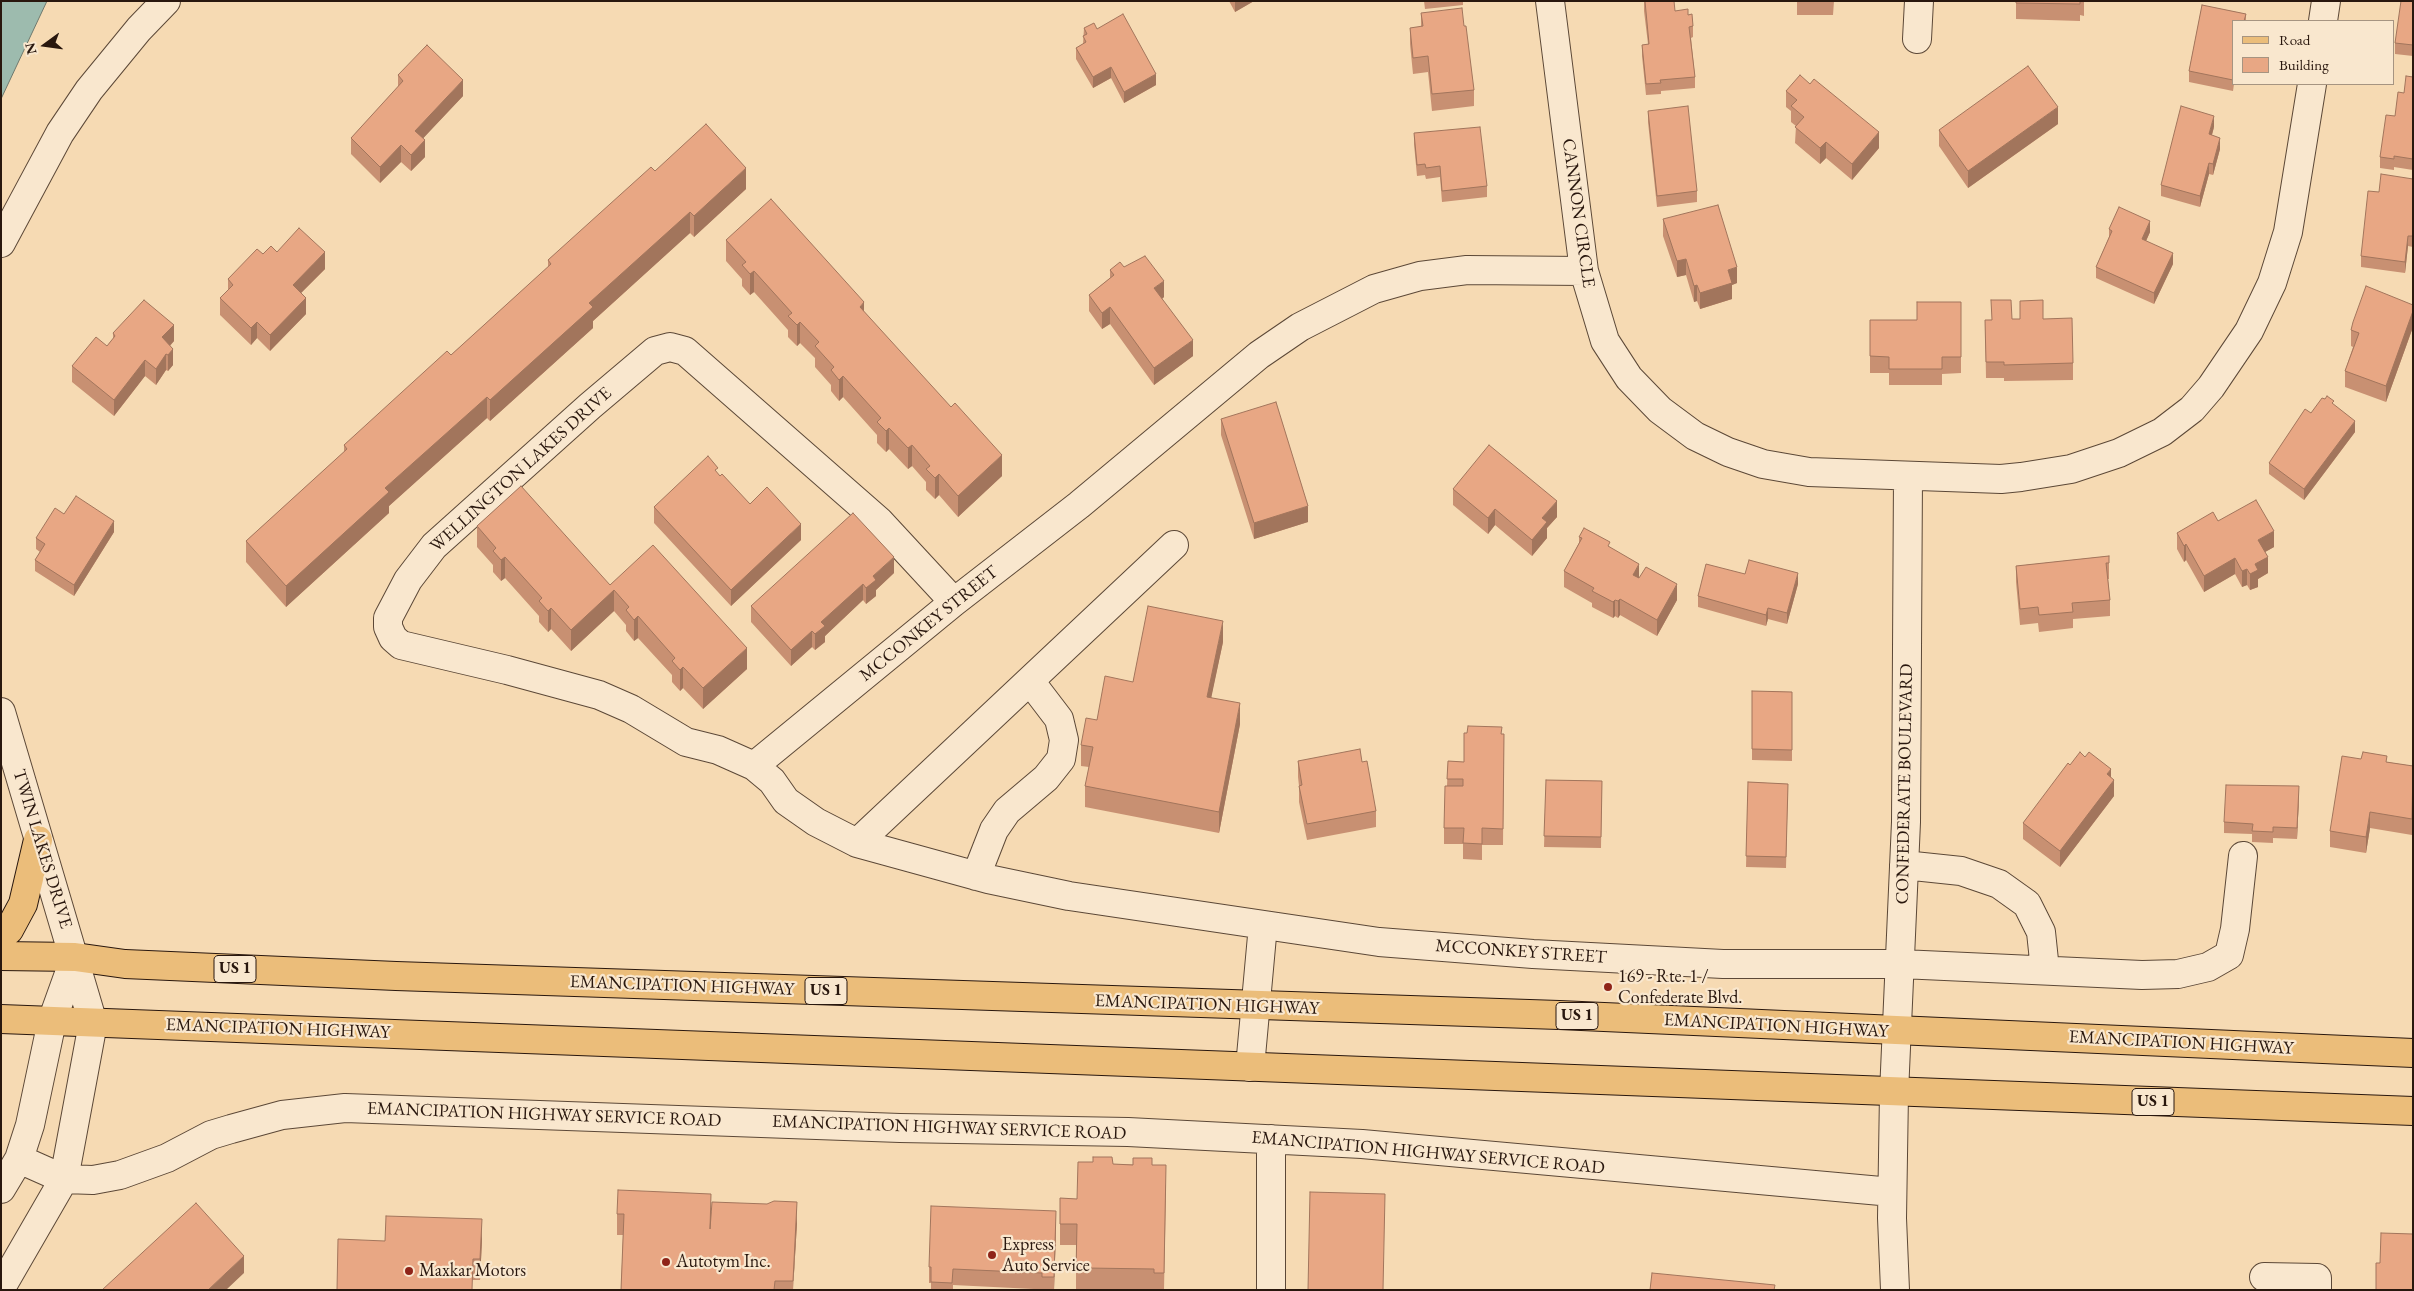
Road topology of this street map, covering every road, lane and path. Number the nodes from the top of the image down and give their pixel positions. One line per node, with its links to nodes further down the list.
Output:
1 (166, 1): 8 (street)
2 (1550, 1): 9 (street, CANNON CIRCLE)
3 (1918, 1): 6 (street)
4 (2326, 1): 5 (street)
5 (2323, 20)
6 (1917, 39)
7 (2312, 85): 10 (street, CANNON CIRCLE)
8 (1, 243)
9 (1584, 271): 10 (street, CANNON CIRCLE); 12 (street, MCCONKEY STREET)
10 (1908, 476): 19 (street, CONFEDERATE BOULEVARD)
11 (1174, 545): 13 (street)
12 (954, 602): 15 (street, MCCONKEY STREET); 15 (street, WELLINGTON LAKES DRIVE)
13 (1030, 681): 17 (street); 20 (street)
14 (1, 712): 16 (street, TWIN LAKES DRIVE)
15 (754, 766): 17 (street, MCCONKEY STREET)
16 (38, 840): 22 (main road); 24 (street, TWIN LAKES DRIVE)
17 (857, 843): 20 (street, MCCONKEY STREET)
18 (2243, 856): 26 (street, MCCONKEY STREET)
19 (1904, 865): 25 (street, CONFEDERATE BOULEVARD); 26 (street)
20 (976, 876): 21 (street, MCCONKEY STREET)
21 (1263, 925): 25 (street, MCCONKEY STREET); 27 (street)
22 (1, 936)
23 (1, 956): 24 (main road, EMANCIPATION HIGHWAY / US 1)
24 (75, 958): 27 (main road, EMANCIPATION HIGHWAY / US 1); 29 (street); 30 (street, TWIN LAKES DRIVE)
25 (1901, 964): 26 (street, MCCONKEY STREET); 31 (street, CONFEDERATE BOULEVARD)
26 (2045, 970)
27 (1255, 1007): 31 (main road, EMANCIPATION HIGHWAY / US 1); 33 (street)
28 (1, 1019): 29 (main road, EMANCIPATION HIGHWAY / US 1)
29 (52, 1021): 30 (main road, EMANCIPATION HIGHWAY / US 1); 37 (street)
30 (94, 1023): 33 (main road, EMANCIPATION HIGHWAY / US 1); 38 (street)
31 (1898, 1032): 32 (main road, EMANCIPATION HIGHWAY / US 1); 34 (street, CONFEDERATE BOULEVARD)
32 (2413, 1053)
33 (1250, 1067): 34 (main road, EMANCIPATION HIGHWAY / US 1)
34 (1894, 1092): 35 (main road, EMANCIPATION HIGHWAY / US 1); 40 (street, CONFEDERATE BOULEVARD)
35 (2413, 1111)
36 (1271, 1139): 38 (street, EMANCIPATION HIGHWAY SERVICE ROAD); 40 (street, EMANCIPATION HIGHWAY SERVICE ROAD); 43 (street)
37 (19, 1159): 38 (street, EMANCIPATION HIGHWAY SERVICE ROAD); 39 (street)
38 (64, 1179): 42 (street)
39 (1, 1189)
40 (1892, 1192): 44 (street, CONFEDERATE BOULEVARD)
41 (2264, 1277): 45 (street)
42 (1, 1288)
43 (1271, 1290)
44 (1894, 1290)
45 (2317, 1290)

